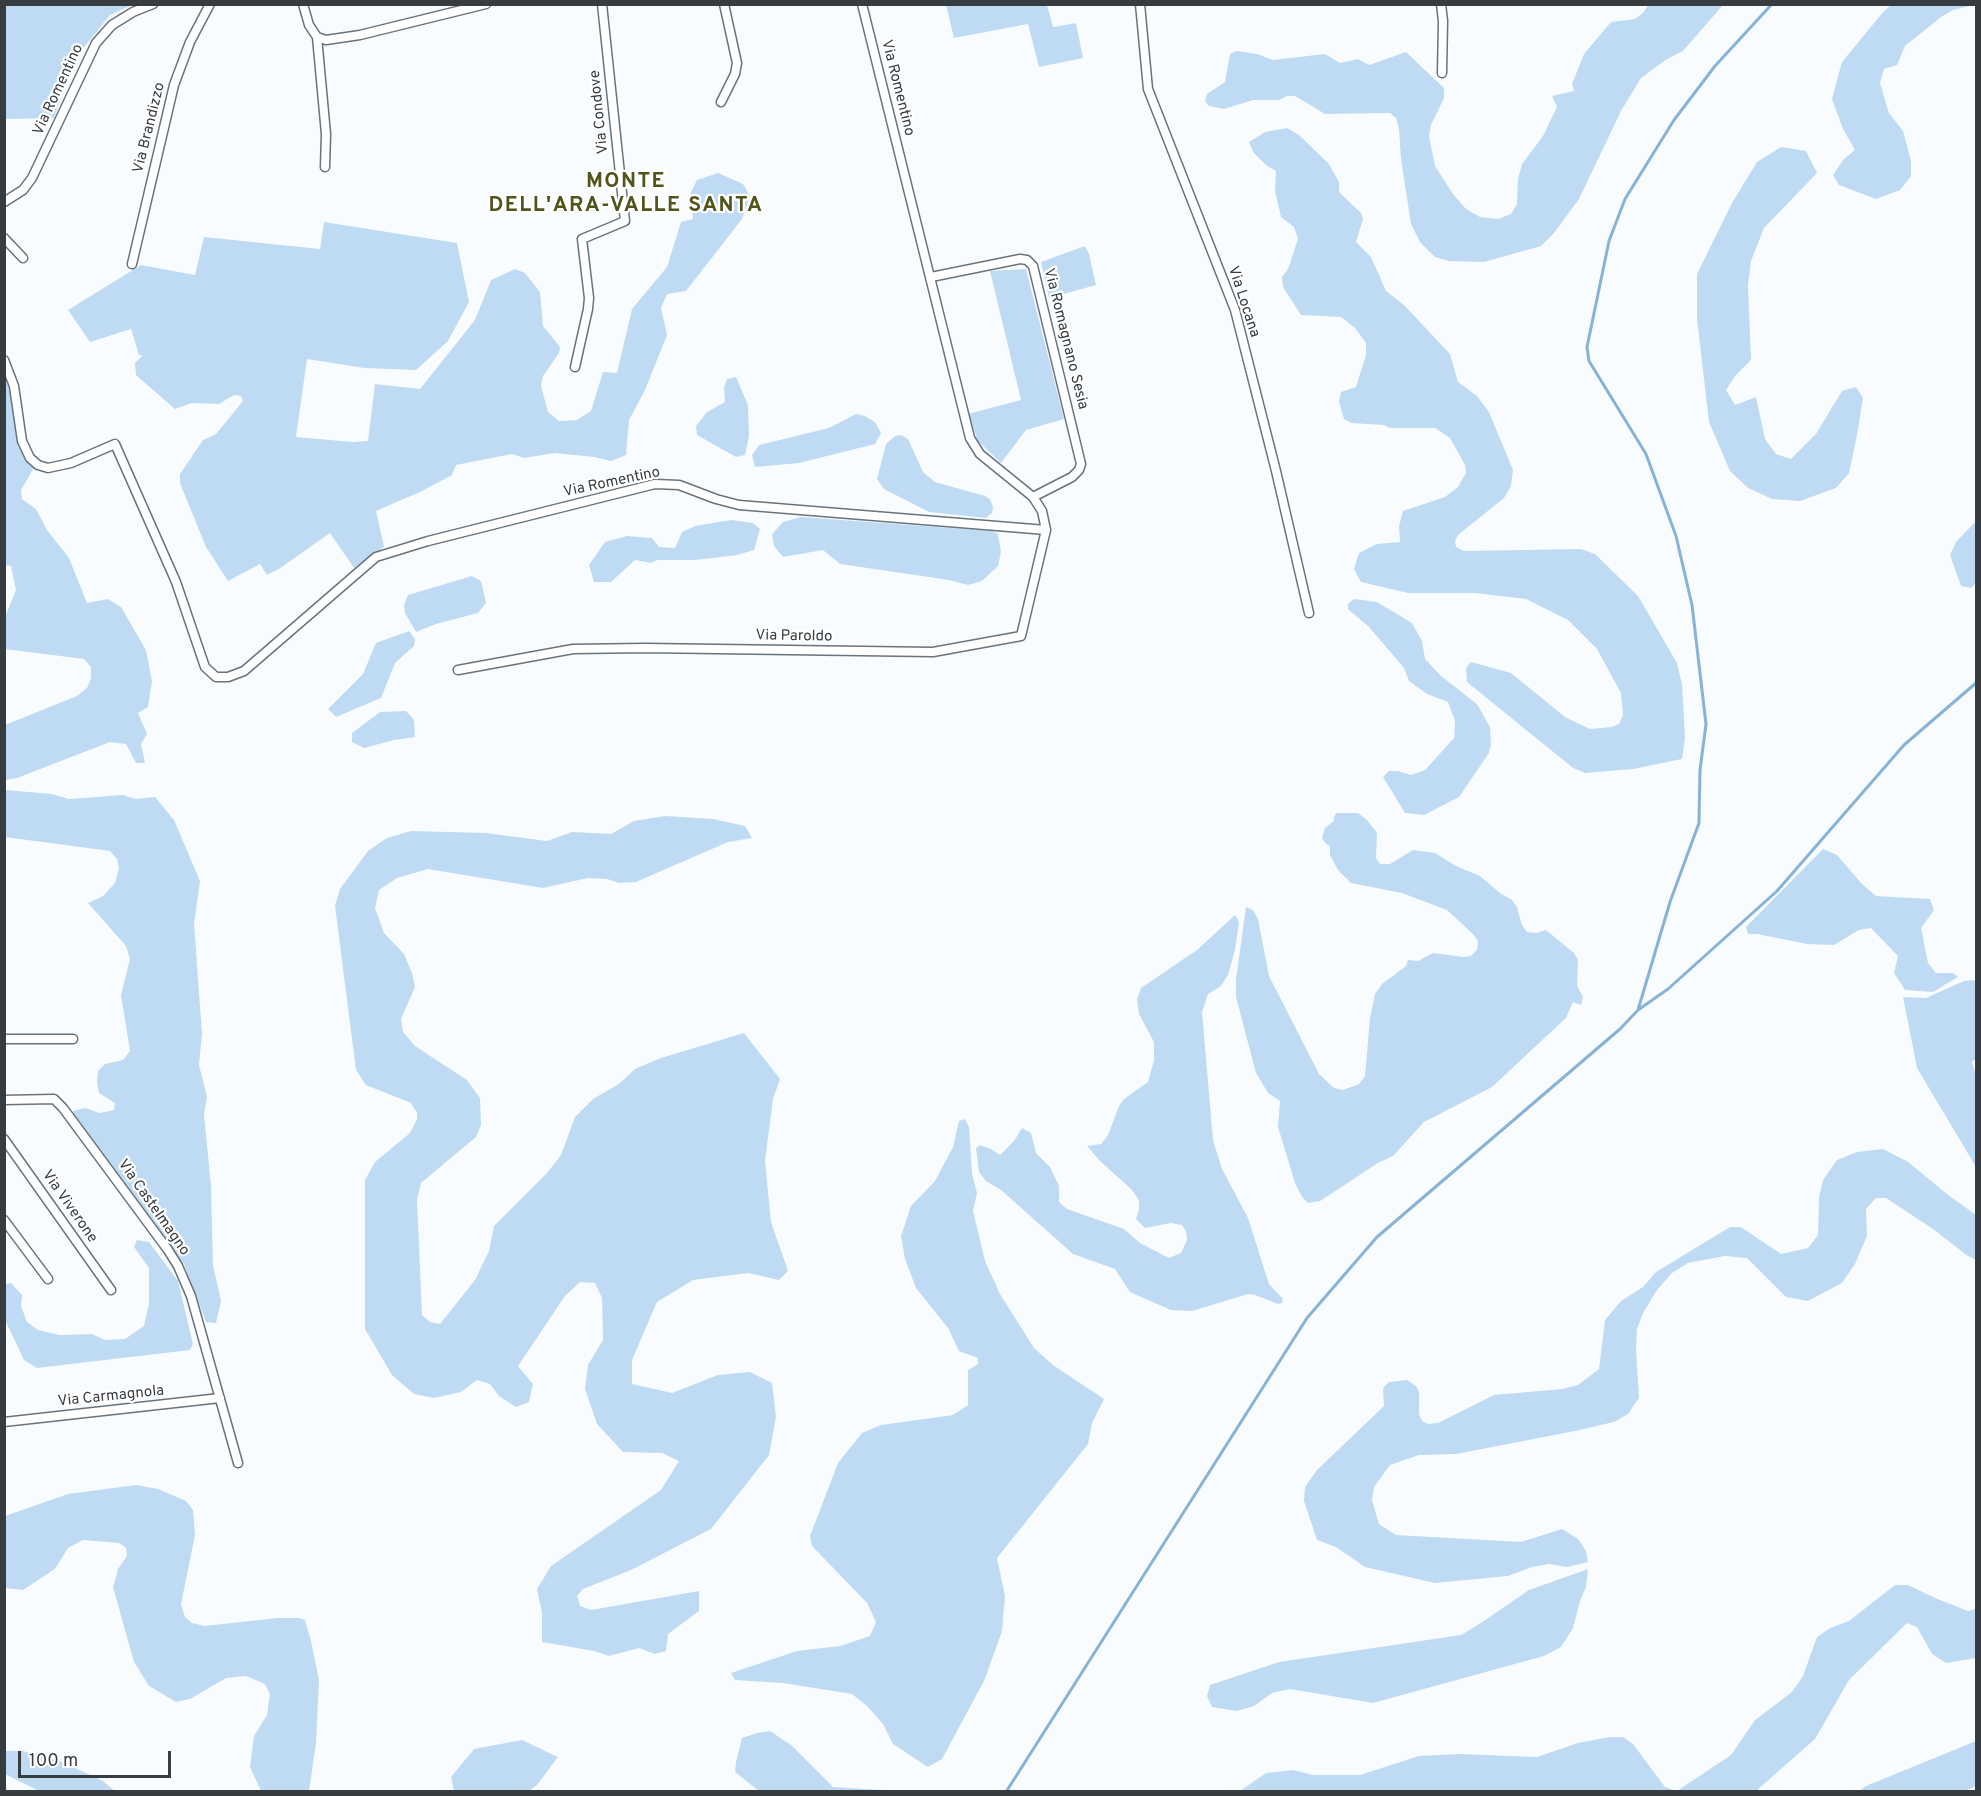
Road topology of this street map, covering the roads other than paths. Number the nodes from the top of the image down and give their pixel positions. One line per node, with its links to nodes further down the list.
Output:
1 (153, 4): 14 (street, Via Romentino)
2 (210, 4): 17 (street, Via Brandizzo)
3 (303, 4): 10 (street)
4 (486, 4): 10 (street)
5 (602, 4): 20 (street, Via Condove)
6 (723, 4): 12 (street)
7 (862, 4): 18 (street, Via Romentino)
8 (1140, 4): 23 (street, Via Locana)
9 (1441, 4): 11 (street)
10 (316, 37): 13 (street)
11 (1442, 73)
12 (721, 102)
13 (325, 167)
14 (4, 202)
15 (4, 237): 16 (street)
16 (23, 258)
17 (132, 264)
18 (931, 277): 21 (street, Via Romentino); 21 (street, Via Romagnano Sesia)
19 (4, 360): 22 (street, Via Romentino)
20 (575, 367)
21 (1033, 497): 22 (street, Via Romentino)
22 (1046, 530): 24 (street, Via Paroldo)
23 (1309, 613)
24 (458, 670)
25 (73, 1039): 26 (street)
26 (4, 1040)
27 (4, 1100): 32 (street, Via Castelmagno)
28 (4, 1139): 31 (street, Via Viverone)
29 (4, 1220): 30 (street)
30 (48, 1279)
31 (111, 1290)
32 (219, 1398): 33 (street, Via Carmagnola); 34 (street, Via Castelmagno)
33 (4, 1422)
34 (238, 1463)

